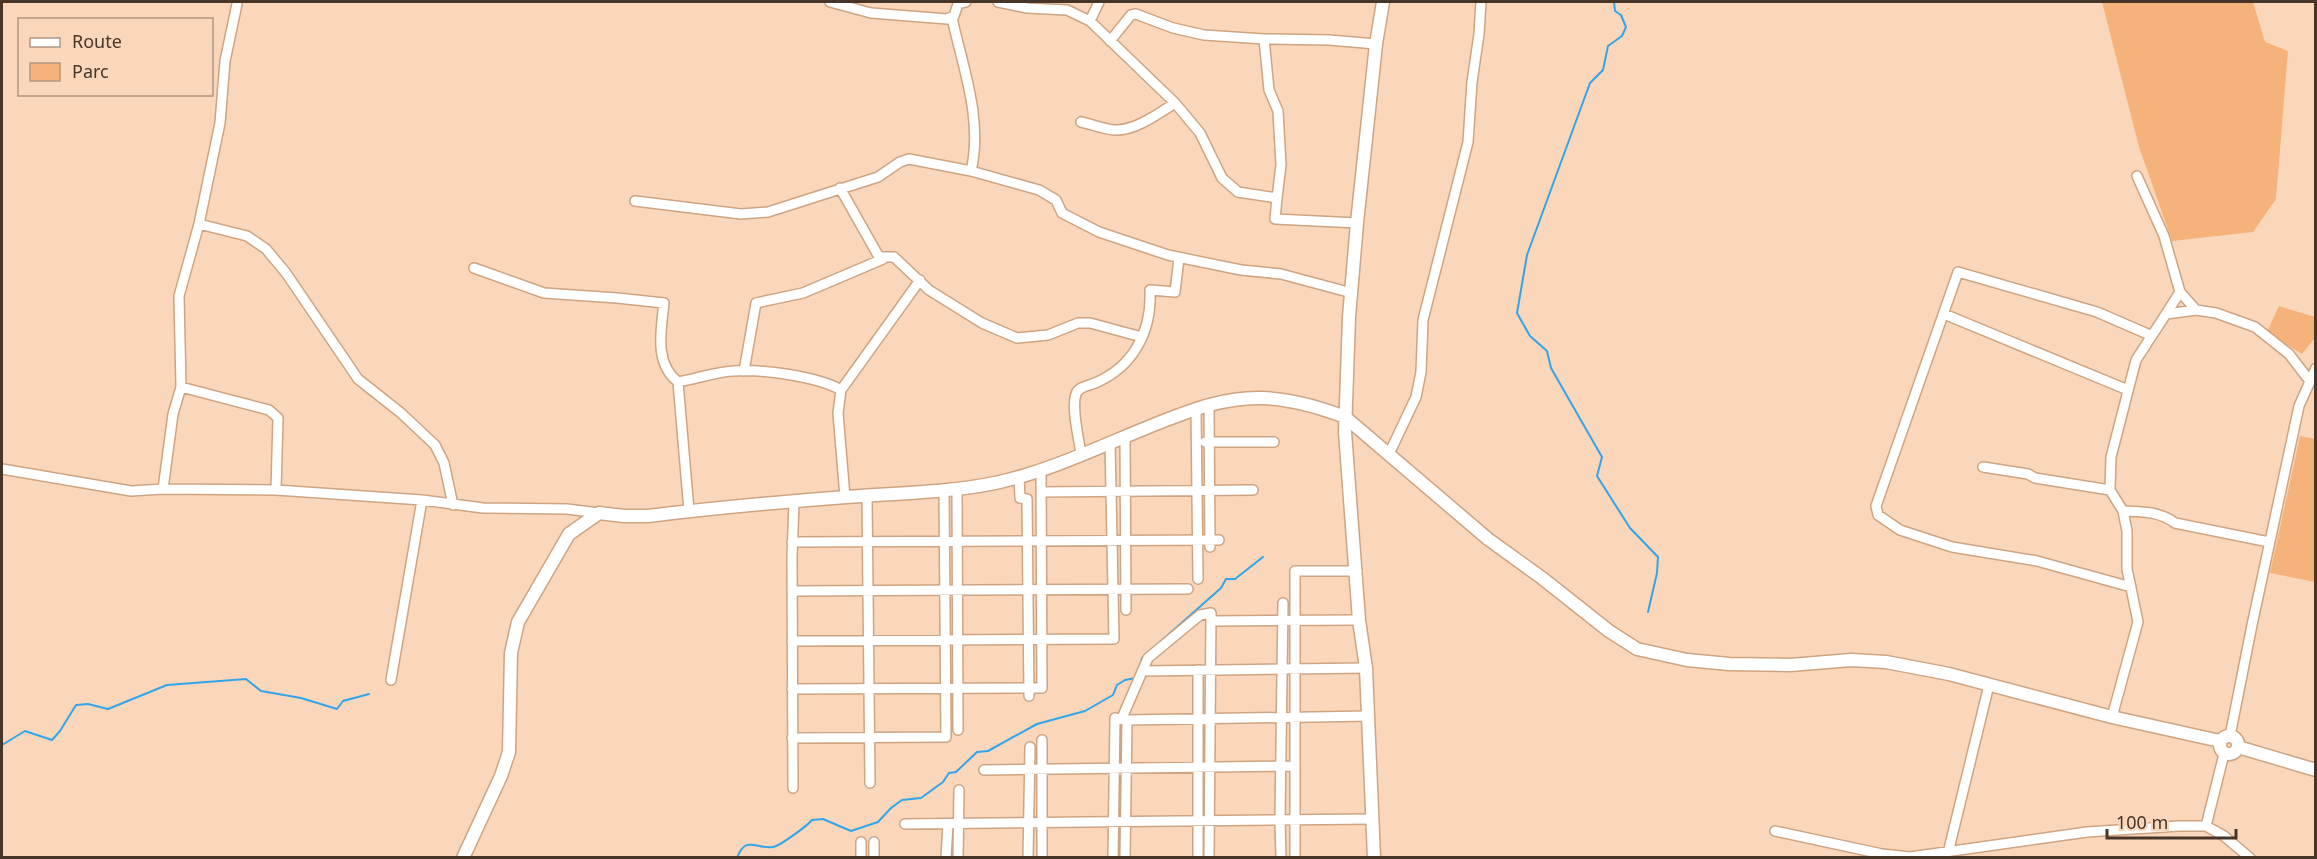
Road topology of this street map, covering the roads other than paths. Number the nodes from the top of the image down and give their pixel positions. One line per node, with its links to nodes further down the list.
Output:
1 (830, 2): 9 (street)
2 (966, 2): 9 (street)
3 (999, 2): 8 (street)
4 (1099, 2): 10 (street)
5 (1383, 2): 13 (street)
6 (1480, 2): 50 (street)
7 (237, 3): 22 (street)
8 (1069, 6): 10 (street)
9 (952, 18): 16 (street)
10 (1090, 21): 12 (street)
11 (1264, 39): 12 (street); 13 (street); 19 (street)
12 (1110, 41): 14 (street)
13 (1376, 44): 21 (street)
14 (1175, 103): 15 (street); 19 (street)
15 (1081, 122)
16 (971, 171): 18 (street); 23 (street)
17 (2138, 176): 27 (street)
18 (840, 188): 20 (street); 24 (street)
19 (1277, 198): 21 (street)
20 (635, 201)
21 (1357, 223): 28 (street)
22 (199, 224): 38 (street); 70 (street)
23 (1179, 258): 28 (street); 33 (street)
24 (883, 259): 26 (street); 35 (street)
25 (474, 268): 37 (street)
26 (920, 280): 33 (street); 39 (street)
27 (2180, 292): 29 (street); 31 (street)
28 (1352, 293): 43 (street)
29 (2196, 310): 31 (street); 36 (street)
30 (1944, 314): 32 (street); 40 (street); 86 (street)
31 (2166, 314): 32 (street)
32 (2150, 335): 40 (street)
33 (1142, 337): 49 (street)
34 (2316, 368): 36 (street)
35 (744, 371): 37 (street); 39 (street)
36 (2309, 380): 83 (street)
37 (678, 382): 71 (street)
38 (181, 387): 55 (street); 57 (street)
39 (841, 390): 67 (street)
40 (2128, 390): 61 (street)
41 (1209, 404): 42 (street); 43 (street); 47 (street)
42 (1196, 409): 44 (street); 46 (street)
43 (1345, 417): 50 (street); 84 (street)
44 (1125, 436): 45 (street); 64 (street)
45 (1110, 442): 49 (street); 63 (street)
46 (1197, 442): 47 (street); 58 (street)
47 (1209, 442): 48 (street); 59 (street)
48 (1274, 442)
49 (1081, 454): 52 (street)
50 (1389, 454): 115 (street)
51 (1983, 467): 61 (street)
52 (1041, 468): 54 (street); 65 (street)
53 (2, 469): 55 (street)
54 (1019, 476): 56 (street); 75 (street)
55 (163, 489): 57 (street)
56 (957, 489): 62 (street); 82 (street)
57 (276, 490): 68 (street)
58 (1197, 490): 59 (street); 64 (street); 74 (street)
59 (1210, 490): 60 (street); 74 (street)
60 (1253, 490)
61 (2110, 490): 72 (street)
62 (944, 491): 66 (street); 81 (street)
63 (1111, 491): 64 (street); 65 (street); 77 (street)
64 (1125, 491): 78 (street)
65 (1041, 492): 76 (street)
66 (867, 495): 67 (street); 80 (street)
67 (845, 497): 69 (street)
68 (422, 501): 70 (street); 114 (street)
69 (794, 502): 71 (street); 79 (street)
70 (453, 505): 73 (street)
71 (689, 511): 73 (street)
72 (2123, 511): 83 (street); 86 (street)
73 (599, 513): 164 (street)
74 (1198, 540): 78 (street); 85 (street)
75 (1028, 541): 76 (street); 82 (street); 89 (street)
76 (1041, 541): 77 (street); 90 (street)
77 (1112, 541): 78 (street); 91 (street)
78 (1126, 541): 92 (street)
79 (792, 542): 80 (street); 94 (street)
80 (868, 542): 81 (street); 95 (street)
81 (944, 542): 82 (street); 87 (street)
82 (957, 542): 88 (street)
83 (2269, 542): 132 (street)
84 (1357, 571): 98 (street); 101 (street)
85 (1198, 579)
86 (2131, 587): 123 (street)
87 (945, 590): 88 (street); 95 (street); 105 (street)
88 (958, 590): 89 (street); 106 (street)
89 (1028, 590): 90 (street); 102 (street)
90 (1041, 590): 91 (street); 103 (street)
91 (1113, 590): 92 (street); 103 (street)
92 (1126, 590): 93 (street); 97 (street)
93 (1188, 590)
94 (792, 591): 95 (street); 107 (street)
95 (868, 591): 104 (street)
96 (1283, 603): 100 (street)
97 (1126, 610)
98 (1359, 620): 101 (street); 108 (street)
99 (1211, 621): 100 (street); 112 (street); 113 (street)
100 (1283, 621): 101 (street); 109 (street)
101 (1295, 621): 110 (street)
102 (1029, 639): 103 (street); 106 (street); 120 (street)
103 (1042, 639): 120 (street)
104 (869, 640): 105 (street); 107 (street); 119 (street)
105 (945, 640): 106 (street); 116 (street)
106 (958, 640): 117 (street)
107 (792, 641): 118 (street)
108 (1366, 668): 110 (street); 121 (street)
109 (1282, 669): 110 (street); 112 (street); 124 (street)
110 (1295, 669): 122 (street)
111 (1198, 670): 112 (street); 113 (street); 126 (street)
112 (1210, 670): 127 (street)
113 (1144, 671): 125 (street)
114 (391, 680)
115 (1989, 685): 123 (street); 163 (street)
116 (945, 688): 117 (street); 119 (street); 130 (street)
117 (958, 688): 120 (street); 128 (street)
118 (792, 689): 119 (street); 129 (street)
119 (869, 689): 130 (street)
120 (1029, 692)
121 (1369, 716): 122 (street); 147 (street)
122 (1294, 717): 124 (street); 135 (street)
123 (2112, 717): 132 (street)
124 (1281, 718): 127 (street); 134 (street)
125 (1124, 719): 126 (street); 138 (street); 139 (street)
126 (1197, 719): 127 (street); 136 (street)
127 (1210, 719): 137 (street)
128 (958, 730)
129 (792, 738): 130 (street); 145 (street)
130 (870, 738): 144 (street)
131 (1042, 740): 141 (street)
132 (2225, 744): 143 (street); 159 (street)
133 (1030, 747): 140 (street)
134 (1281, 766): 135 (street); 137 (street); 148 (street)
135 (1294, 766): 149 (street)
136 (1198, 767): 137 (street); 139 (street); 150 (street)
137 (1210, 767): 151 (street)
138 (1114, 768): 139 (street); 141 (street); 152 (street)
139 (1126, 768): 153 (street)
140 (1029, 769): 141 (street); 142 (street); 154 (street)
141 (1042, 769): 155 (street)
142 (984, 770)
143 (2316, 770)
144 (870, 783)
145 (793, 788)
146 (959, 790): 158 (street)
147 (1372, 819): 149 (street); 177 (street)
148 (1280, 820): 149 (street); 151 (street); 175 (street)
149 (1294, 820): 176 (street)
150 (1198, 821): 151 (street); 153 (street); 173 (street)
151 (1210, 821): 174 (street)
152 (1113, 822): 153 (street); 155 (street); 171 (street)
153 (1126, 822): 172 (street)
154 (1029, 823): 155 (street); 158 (street); 169 (street)
155 (1042, 823): 170 (street)
156 (905, 824): 157 (street)
157 (948, 824): 158 (street); 167 (street)
158 (959, 824): 168 (street)
159 (2206, 826): 163 (street); 178 (street)
160 (1775, 831): 163 (street)
161 (861, 842): 165 (street)
162 (874, 842): 166 (street)
163 (1948, 855)
164 (463, 858)
165 (861, 858)
166 (874, 858)
167 (946, 858)
168 (958, 858)
169 (1028, 858)
170 (1042, 858)
171 (1113, 858)
172 (1125, 858)
173 (1198, 858)
174 (1209, 858)
175 (1281, 858)
176 (1295, 858)
177 (1374, 858)
178 (2250, 858)

